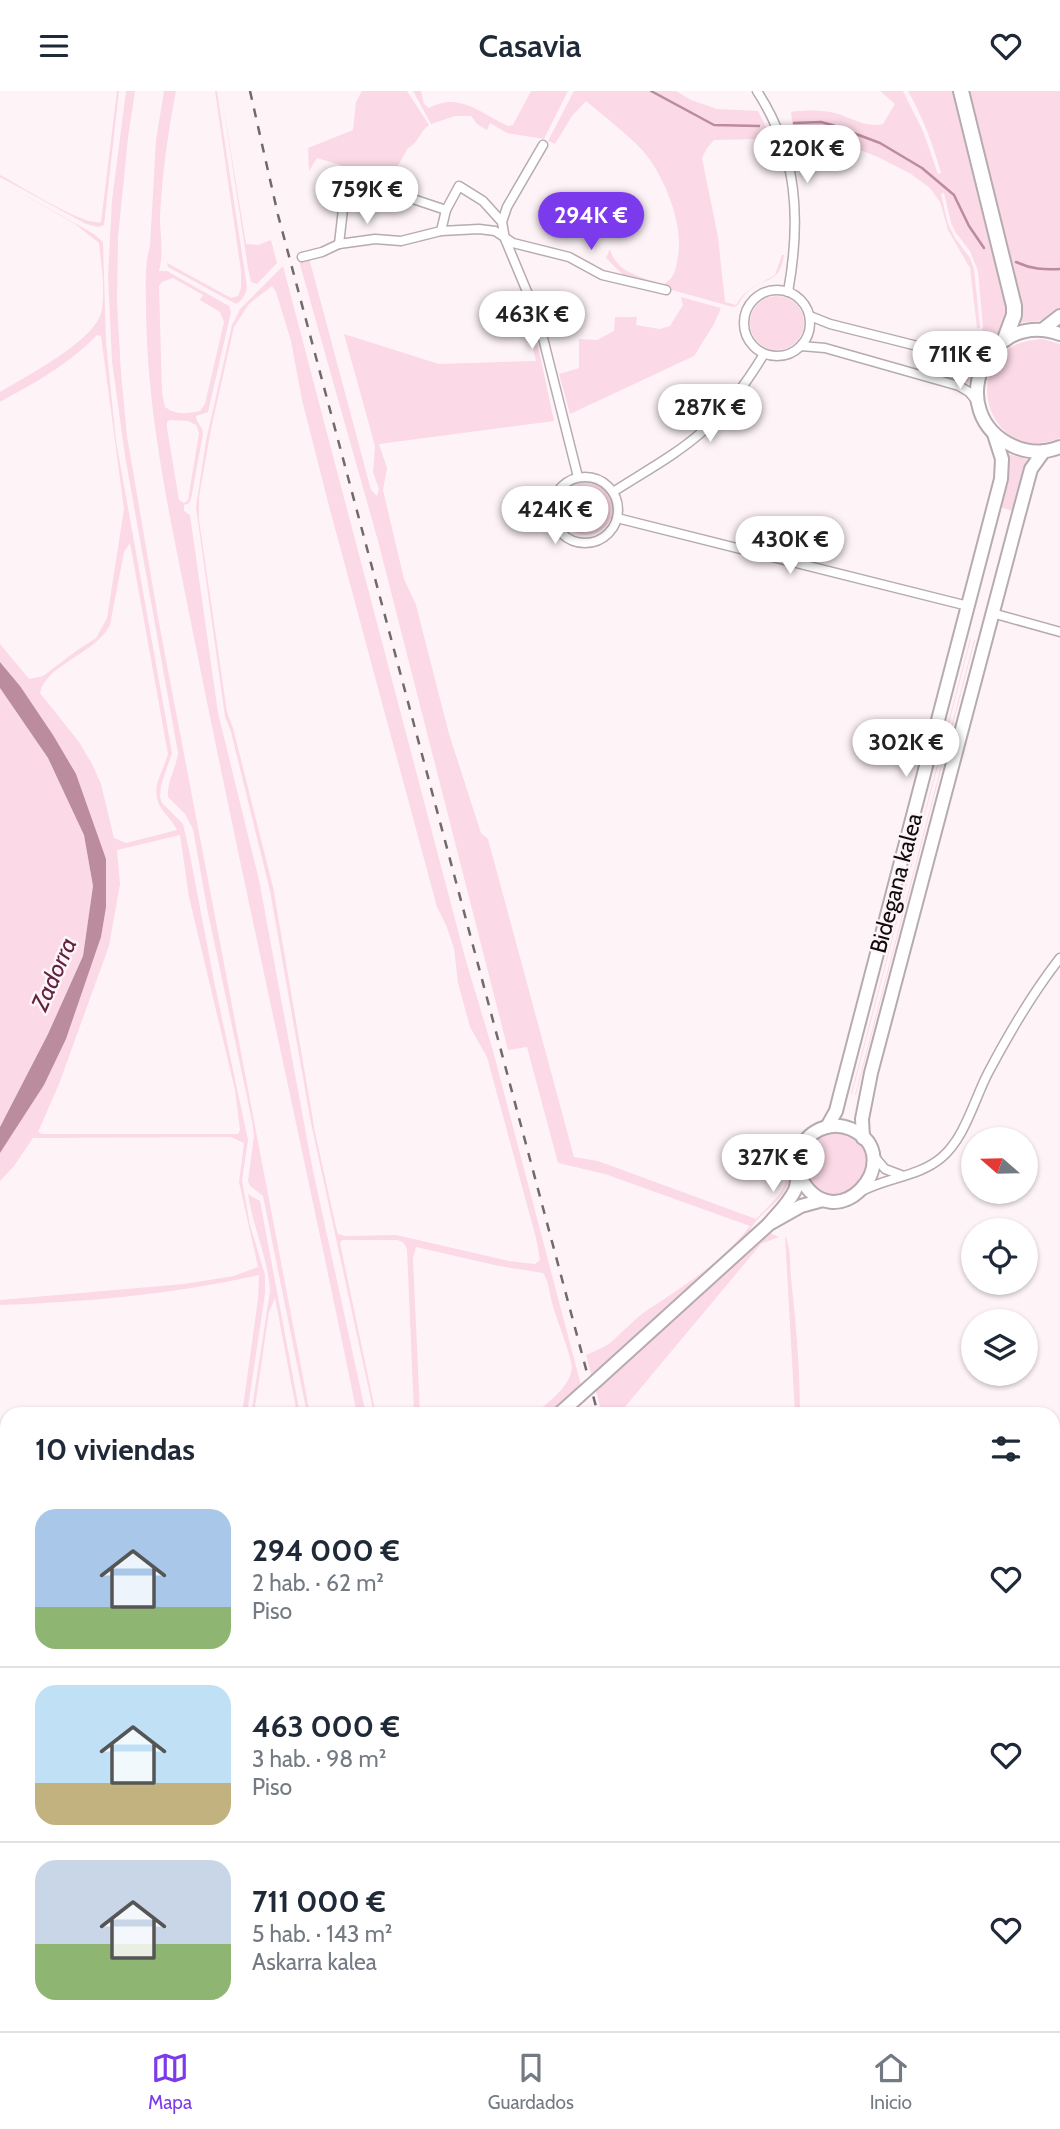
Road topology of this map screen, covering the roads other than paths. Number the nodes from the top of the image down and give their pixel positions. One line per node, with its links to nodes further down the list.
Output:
1 (757, 91): 12 (street)
2 (961, 91): 17 (highway)
3 (543, 145): 5 (street)
4 (446, 210): 5 (street); 7 (street); 9 (street)
5 (502, 223): 6 (street); 8 (street)
6 (479, 229): 7 (street); 8 (street)
7 (441, 231): 9 (street)
8 (505, 239): 11 (street); 25 (street)
9 (340, 244): 10 (street)
10 (302, 257)
11 (666, 290)
12 (788, 292): 13 (street); 20 (street)
13 (810, 316): 18 (street); 19 (street)
14 (1060, 316): 15 (street)
15 (1042, 330): 16 (street); 17 (street)
16 (1060, 334)
17 (1004, 339): 19 (street)
18 (801, 346): 20 (street); 21 (street)
19 (992, 350): 21 (street)
20 (764, 354): 26 (street)
21 (978, 403): 22 (street, Bidegana kalea)
22 (994, 434): 24 (street); 28 (street, Bidegana kalea)
23 (1060, 447): 24 (street)
24 (1044, 451): 29 (street, Bidegana kalea)
25 (578, 477): 26 (street); 27 (street)
26 (613, 492): 27 (street)
27 (617, 518): 28 (street)
28 (968, 606): 32 (street, Bidegana kalea)
29 (992, 613): 30 (street); 33 (street, Bidegana kalea)
30 (1060, 632)
31 (1060, 958): 36 (street)
32 (827, 1126): 33 (street); 35 (street)
33 (863, 1138): 34 (street)
34 (871, 1152): 36 (street); 37 (street)
35 (799, 1175): 38 (street); 39 (street)
36 (904, 1176): 37 (street)
37 (860, 1193): 38 (street)
38 (823, 1199): 39 (street)
39 (769, 1224): 40 (street, bridge)
40 (567, 1407)

